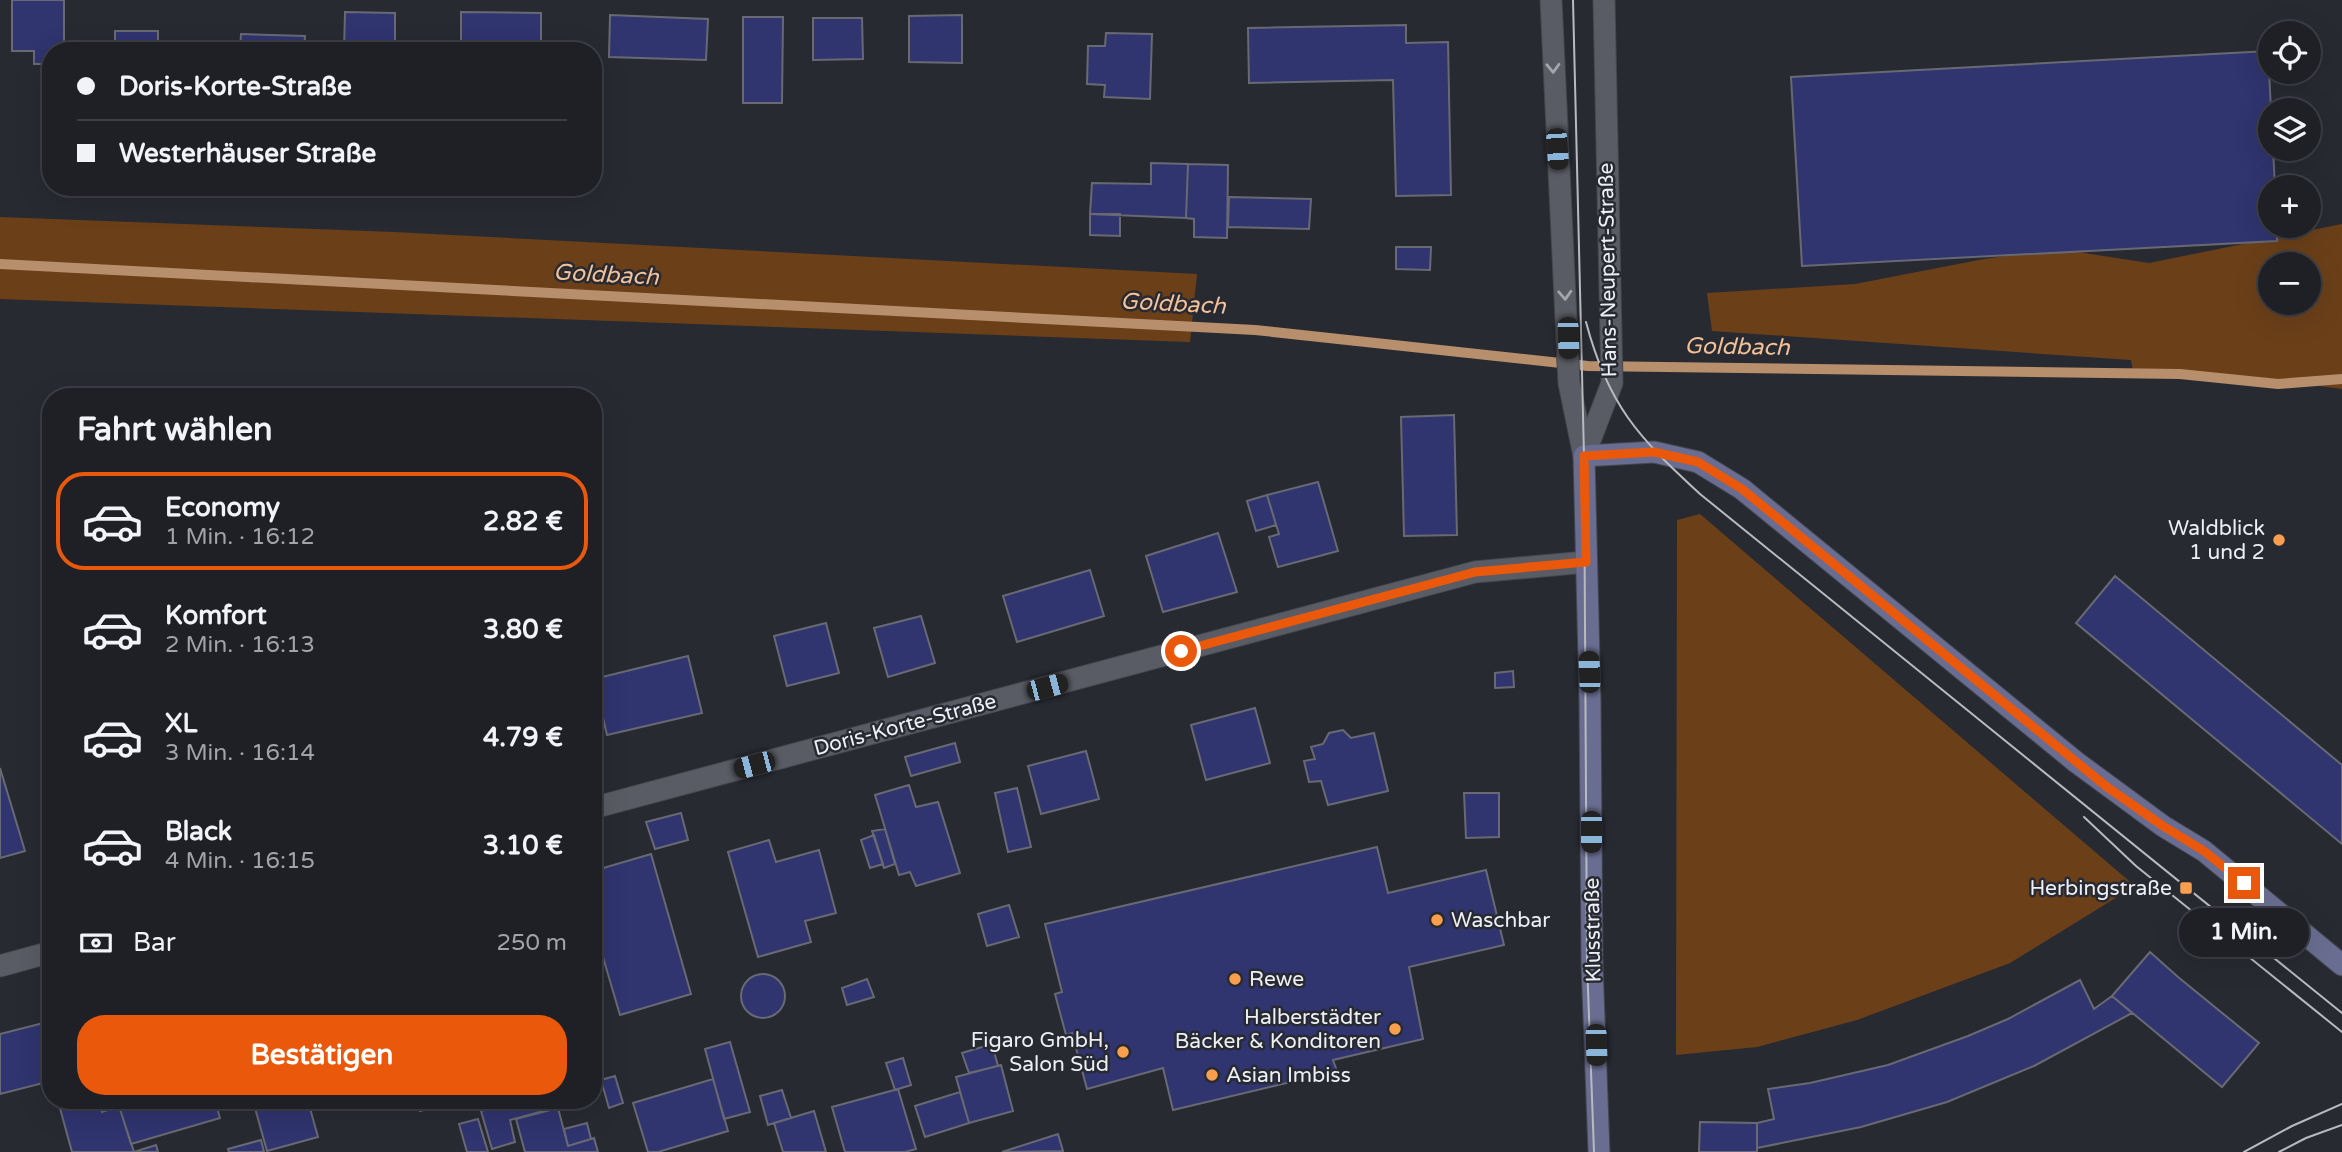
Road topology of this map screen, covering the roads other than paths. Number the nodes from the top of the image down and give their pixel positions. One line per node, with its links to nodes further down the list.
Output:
1 (1551, 0): 3 (street, Hans-Neupert-Straße, one-way to 3)
2 (1604, 0): 3 (street, Hans-Neupert-Straße)
3 (1584, 456): 4 (street, Klusstraße); 8 (street)
4 (1586, 562): 5 (street, Doris-Korte-Straße); 9 (street, Klusstraße)
5 (602, 806)
6 (42, 954): 7 (street)
7 (0, 965)
8 (2342, 965)
9 (1599, 1152)

